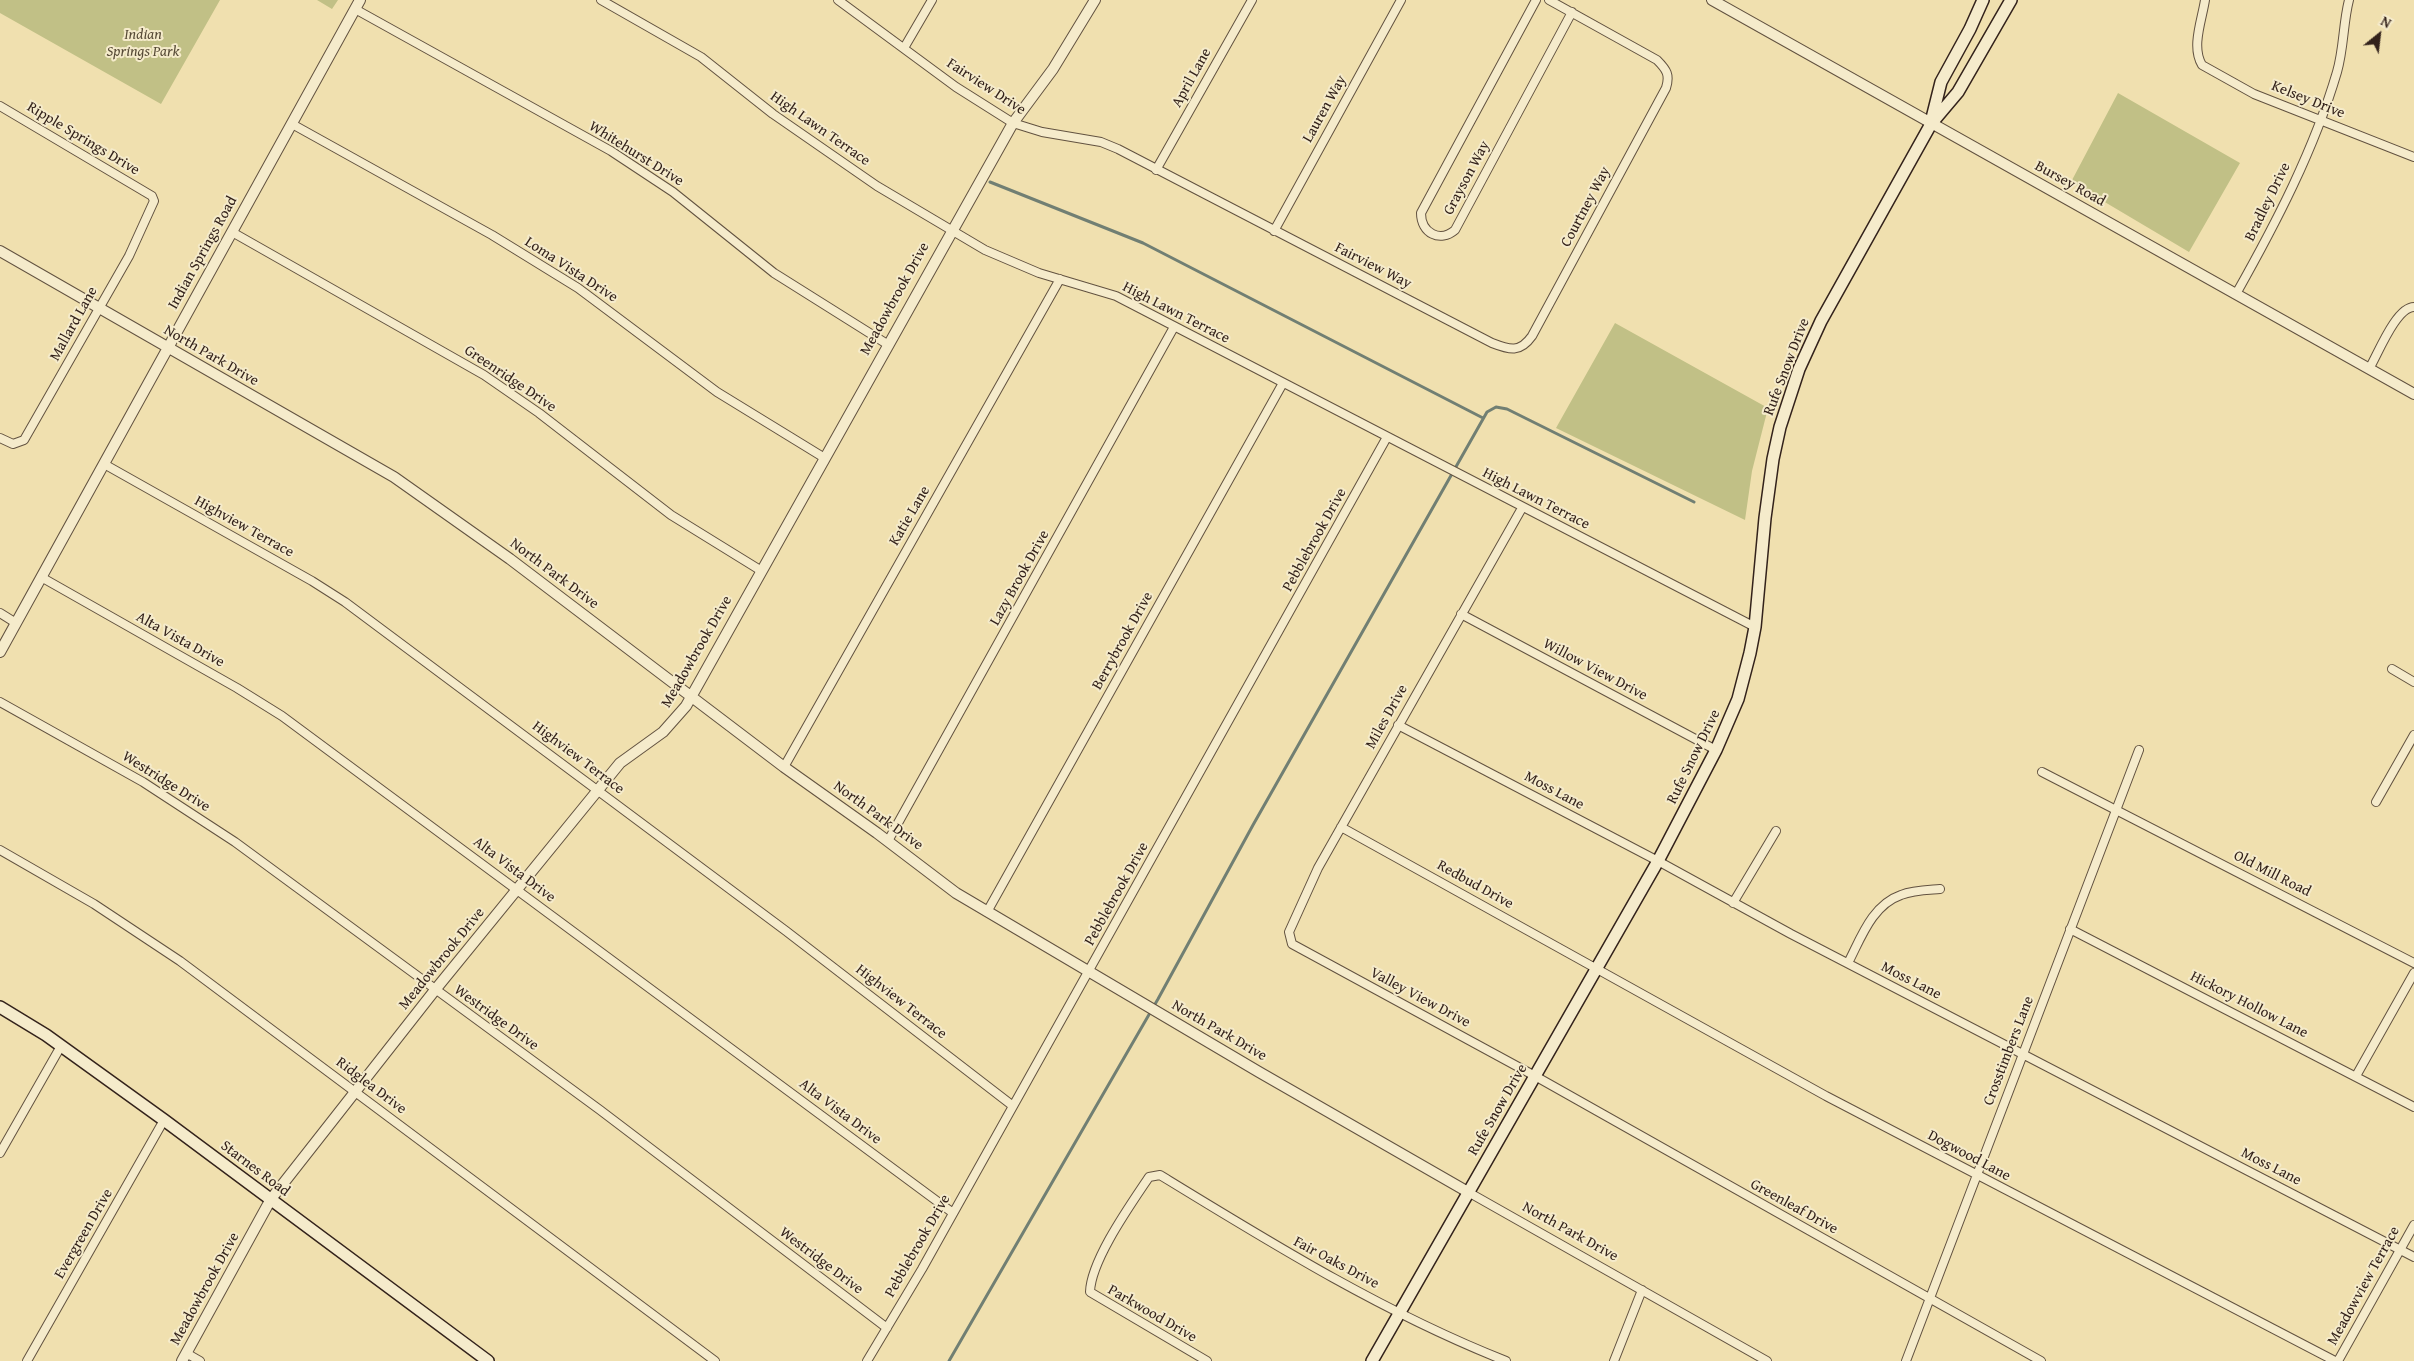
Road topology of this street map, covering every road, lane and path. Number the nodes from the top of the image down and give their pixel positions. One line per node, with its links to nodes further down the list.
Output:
1 (601, 0): 26 (street, High Lawn Terrace)
2 (838, 0): 16 (street, Fairview Drive)
3 (932, 0): 16 (street)
4 (1095, 0): 19 (street, Meadowbrook Drive)
5 (1252, 0): 23 (street, April Lane)
6 (1401, 0): 27 (street, Lauren Way)
7 (1536, 0): 15 (street, Grayson Way)
8 (1712, 0): 21 (street, Bursey Road)
9 (1983, 0): 21 (main road, Rufe Snow Drive)
10 (2011, 0): 21 (main road, Rufe Snow Drive)
11 (2205, 0): 18 (street, Kelsey Drive)
12 (2349, 0): 18 (street, Bradley Drive)
13 (1555, 1): 15 (street)
14 (358, 5): 20 (street, Indian Springs Road); 35 (street, Whitehurst Drive)
15 (1572, 12): 37 (street, Courtney Way)
16 (904, 48): 19 (street, Fairview Drive)
17 (0, 106): 24 (street, Ripple Springs Drive)
18 (2320, 120): 22 (street, Kelsey Drive); 31 (street, Bradley Drive)
19 (1013, 123): 23 (street, Fairview Drive); 26 (street, Meadowbrook Drive)
20 (292, 124): 28 (street, Indian Springs Road); 43 (street, Loma Vista Drive)
21 (1931, 124): 31 (street, Bursey Road); 51 (main road, Rufe Snow Drive)
22 (2414, 157)
23 (1156, 170): 25 (street, Fairview Drive)
24 (152, 196): 33 (street, Mallard Lane)
25 (1216, 201): 27 (street, Fairview Way)
26 (951, 229): 30 (street, High Lawn Terrace); 35 (street, Meadowbrook Drive)
27 (1274, 231): 37 (street, Fairview Way)
28 (232, 232): 36 (street, Indian Springs Road); 46 (street, Greenridge Drive)
29 (0, 251): 33 (street, North Park Drive)
30 (1060, 279): 34 (street, High Lawn Terrace); 61 (street, Katie Lane)
31 (2236, 294): 38 (street, Bursey Road)
32 (2414, 307): 38 (street)
33 (99, 308): 36 (street, North Park Drive); 42 (street, Mallard Lane)
34 (1174, 327): 39 (street, High Lawn Terrace); 68 (street, Lazy Brook Drive)
35 (887, 344): 43 (street, Meadowbrook Drive)
36 (168, 348): 44 (street, Indian Springs Road); 55 (street, North Park Drive)
37 (1518, 349)
38 (2369, 369): 40 (street, Bursey Road)
39 (1283, 383): 41 (street, High Lawn Terrace); 74 (street, Berrybrook Drive)
40 (2414, 394)
41 (1387, 437): 45 (street, High Lawn Terrace); 80 (street, Pebblebrook Drive)
42 (0, 438)
43 (823, 457): 46 (street, Meadowbrook Drive)
44 (104, 464): 47 (street, Indian Springs Road); 63 (street, Highview Terrace)
45 (1522, 508): 49 (street, Miles Drive); 51 (street, High Lawn Terrace)
46 (760, 570): 55 (street, Meadowbrook Drive)
47 (41, 577): 50 (street, Indian Springs Road); 72 (street, Alta Vista Drive)
48 (0, 613): 50 (street)
49 (1461, 614): 57 (street, Miles Drive); 59 (street, Willow View Drive)
50 (16, 623): 52 (street, Indian Springs Road)
51 (1755, 627): 59 (main road, Rufe Snow Drive)
52 (0, 652)
53 (2392, 669): 54 (street)
54 (2414, 682)
55 (691, 696): 61 (street, North Park Drive); 63 (street, Meadowbrook Drive)
56 (0, 702): 82 (street, Westridge Drive)
57 (1398, 725): 66 (street, Miles Drive); 70 (street, Moss Lane)
58 (2414, 735): 64 (street)
59 (1716, 750): 70 (main road, Rufe Snow Drive)
60 (2140, 750): 65 (street, Crosstimbers Lane)
61 (784, 767): 68 (street, North Park Drive)
62 (2042, 772): 65 (street, Old Mill Road)
63 (598, 789): 72 (street, Meadowbrook Drive); 89 (street, Highview Terrace)
64 (2376, 802)
65 (2117, 810): 75 (street, Crosstimbers Lane); 78 (street, Old Mill Road)
66 (1341, 827): 76 (street, Miles Drive); 79 (street, Redbud Drive)
67 (1776, 831): 73 (street)
68 (888, 841): 74 (street, North Park Drive)
69 (0, 850): 88 (street, Ridglea Drive)
70 (1658, 861): 73 (street, Moss Lane); 79 (main road, Rufe Snow Drive)
71 (1940, 889): 77 (street)
72 (517, 890): 82 (street, Meadowbrook Drive); 97 (street, Alta Vista Drive)
73 (1733, 903): 77 (street, Moss Lane)
74 (987, 912): 80 (street, North Park Drive)
75 (2070, 929): 85 (street, Crosstimbers Lane); 87 (street, Hickory Hollow Lane)
76 (1292, 944): 86 (street, Valley View Drive)
77 (1848, 963): 85 (street, Moss Lane)
78 (2414, 963)
79 (1596, 968): 86 (main road, Rufe Snow Drive); 94 (street, Dogwood Lane)
80 (1088, 972): 89 (street, Pebblebrook Drive); 95 (street, North Park Drive)
81 (2414, 973): 87 (street)
82 (435, 990): 88 (street, Meadowbrook Drive); 104 (street, Westridge Drive)
83 (0, 1007): 84 (main road, Starnes Road)
84 (61, 1046): 91 (main road, Starnes Road); 92 (street)
85 (2023, 1054): 94 (street, Crosstimbers Lane); 99 (street, Moss Lane)
86 (1535, 1076): 95 (main road, Rufe Snow Drive); 102 (street, Greenleaf Drive)
87 (2356, 1076): 90 (street, Hickory Hollow Lane)
88 (356, 1092): 96 (street, Meadowbrook Drive); 110 (street, Ridglea Drive)
89 (1013, 1106): 97 (street, Pebblebrook Drive)
90 (2414, 1106)
91 (164, 1120): 96 (main road, Starnes Road); 107 (street, Evergreen Drive)
92 (0, 1153)
93 (1160, 1174): 103 (street, Fair Oaks Drive); 112 (street, Parkwood Drive)
94 (1976, 1175): 102 (street, Crosstimbers Lane); 118 (street, Dogwood Lane)
95 (1468, 1192): 101 (street, North Park Drive); 103 (main road, Rufe Snow Drive)
96 (271, 1199): 105 (street, Meadowbrook Drive); 109 (main road, Starnes Road)
97 (953, 1213): 104 (street, Pebblebrook Drive)
98 (2414, 1226): 99 (street, Meadowview Terrace)
99 (2400, 1250): 100 (street, Moss Lane); 118 (street, Meadowview Terrace)
100 (2414, 1256)
101 (1642, 1290): 106 (street, North Park Drive); 115 (street)
102 (1930, 1299): 116 (street, Crosstimbers Lane); 117 (street, Greenleaf Drive)
103 (1399, 1312): 113 (main road, Rufe Snow Drive); 114 (street, Fair Oaks Drive)
104 (887, 1328): 111 (street, Pebblebrook Drive)
105 (184, 1357): 108 (street)
106 (1764, 1360)
107 (27, 1361)
108 (200, 1361)
109 (488, 1361)
110 (715, 1361)
111 (867, 1361)
112 (1207, 1361)
113 (1372, 1361)
114 (1506, 1361)
115 (1614, 1361)
116 (1906, 1361)
117 (2041, 1361)
118 (2336, 1361)

